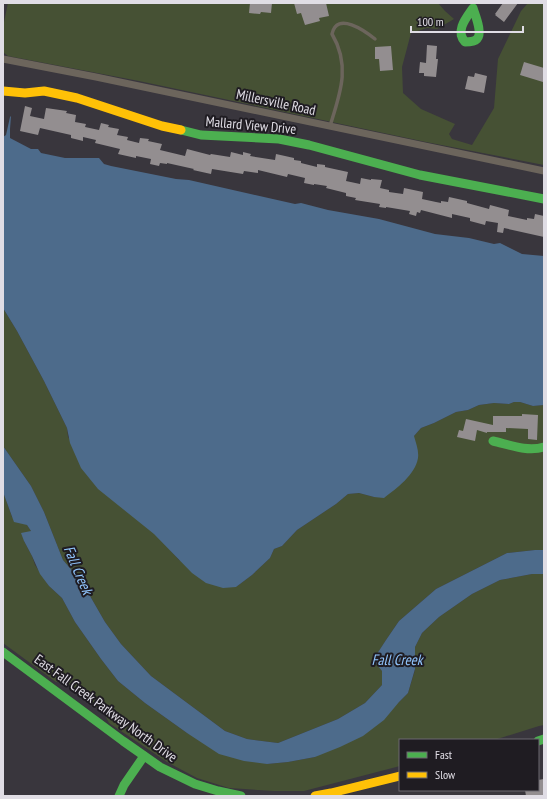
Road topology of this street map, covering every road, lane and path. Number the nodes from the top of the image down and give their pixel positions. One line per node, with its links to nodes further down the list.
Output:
1 (375, 39): 4 (lane)
2 (3, 59): 4 (street, Millersville Road)
3 (3, 90): 6 (street, Mallard View Drive)
4 (330, 126): 5 (street, Millersville Road)
5 (544, 171)
6 (544, 199)
7 (493, 441): 8 (street)
8 (544, 447)
9 (3, 652): 10 (street, East Fall Creek Parkway North Drive)
10 (144, 756): 12 (street); 13 (street, East Fall Creek Parkway North Drive)
11 (399, 776): 14 (street)
12 (119, 796)
13 (241, 796)
14 (315, 796)

